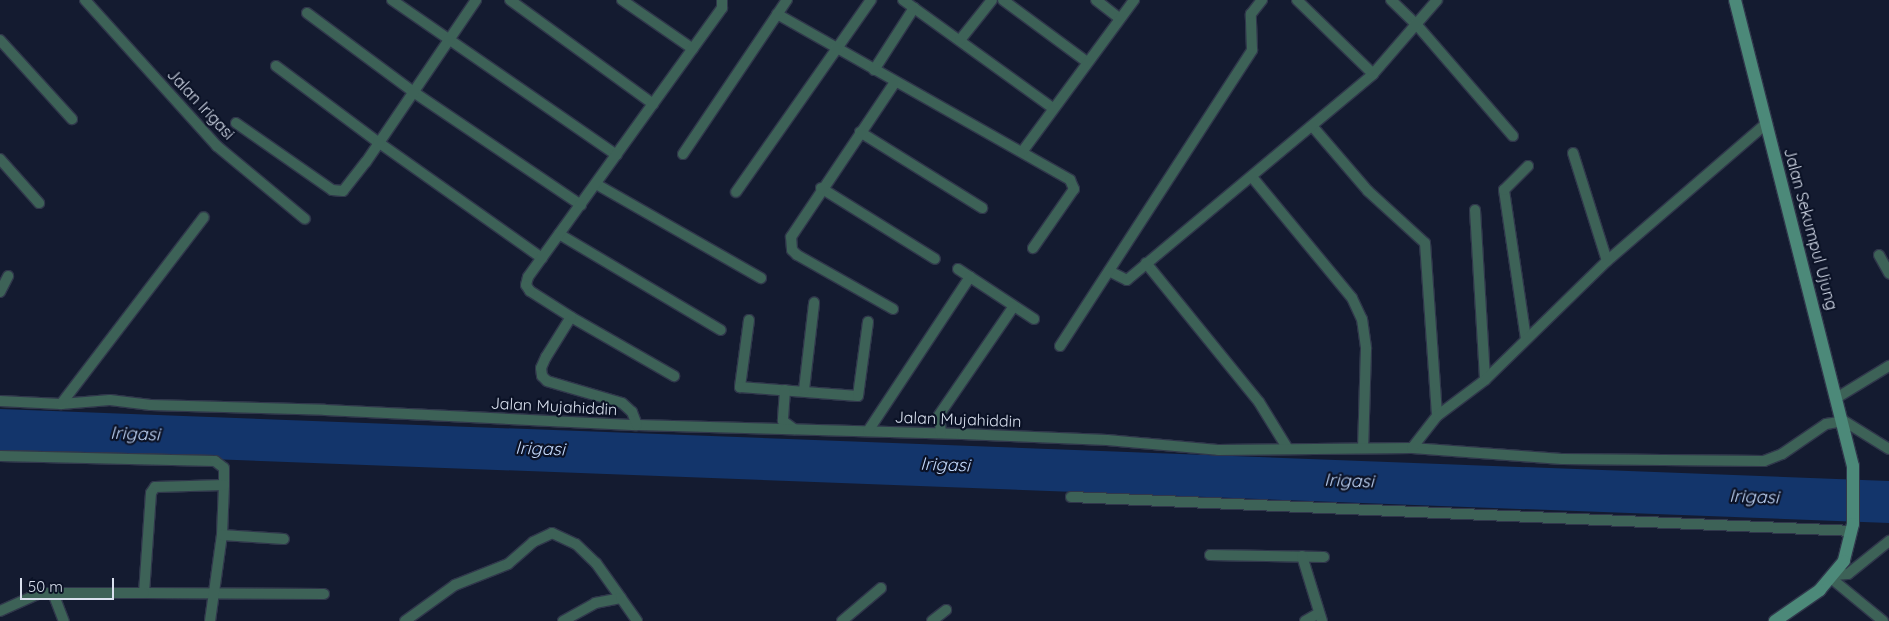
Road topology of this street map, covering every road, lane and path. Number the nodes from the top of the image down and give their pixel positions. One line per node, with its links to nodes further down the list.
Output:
1 (85, 0): 59 (street, Jalan Irigasi)
2 (392, 0): 26 (street)
3 (476, 0): 26 (street)
4 (510, 0): 35 (street)
5 (622, 0): 28 (street)
6 (722, 0): 28 (street)
7 (787, 0): 21 (street)
8 (871, 0): 27 (street)
9 (903, 0): 19 (street)
10 (992, 0): 25 (street)
11 (1003, 0): 29 (street)
12 (1096, 0): 22 (street)
13 (1134, 0): 22 (street)
14 (1262, 0): 68 (street)
15 (1297, 0): 32 (street)
16 (1391, 0): 23 (street)
17 (1437, 0): 23 (street)
18 (1735, 0): 39 (main road, Jalan Sekumpul Ujung)
19 (914, 8): 25 (street); 31 (street)
20 (307, 13): 34 (street)
21 (777, 14): 27 (street); 46 (street)
22 (1120, 18): 29 (street)
23 (1416, 24): 32 (street); 42 (street)
24 (0, 40): 37 (street)
25 (960, 40): 36 (street)
26 (448, 41): 34 (street); 47 (street)
27 (836, 48): 31 (street); 53 (street)
28 (693, 49): 35 (street)
29 (1087, 62): 36 (street)
30 (276, 66): 43 (street)
31 (874, 70): 33 (street)
32 (1373, 74): 40 (street)
33 (895, 82): 41 (street); 44 (street)
34 (412, 91): 43 (street); 55 (street)
35 (653, 104): 47 (street)
36 (1054, 108): 44 (street)
37 (72, 119)
38 (236, 123): 43 (street)
39 (1767, 123): 65 (street); 89 (main road, Jalan Sekumpul Ujung)
40 (1313, 127): 50 (street); 92 (street)
41 (860, 132): 52 (street); 56 (street)
42 (1513, 136)
43 (378, 142): 63 (street)
44 (1022, 152): 61 (street)
45 (1574, 153): 65 (street)
46 (683, 154)
47 (617, 155): 51 (street)
48 (0, 159): 54 (street)
49 (1528, 166): 82 (street)
50 (1252, 177): 66 (street); 99 (street)
51 (596, 184): 55 (street); 72 (street)
52 (822, 188): 64 (street); 76 (street)
53 (736, 192)
54 (39, 202)
55 (581, 204): 60 (street)
56 (982, 208)
57 (1475, 210): 86 (street)
58 (204, 217): 91 (street)
59 (305, 218)
60 (560, 234): 63 (street); 81 (street)
61 (1033, 248)
62 (1879, 256): 69 (street)
63 (542, 258): 77 (street)
64 (935, 259)
65 (1607, 261): 82 (street)
66 (1146, 263): 68 (street); 101 (street)
67 (958, 269): 71 (street)
68 (1108, 271): 83 (street)
69 (1889, 273)
70 (8, 276): 73 (street)
71 (970, 277): 75 (street); 96 (street)
72 (761, 278)
73 (0, 292)
74 (814, 303): 88 (street)
75 (1014, 306): 78 (street); 97 (street)
76 (893, 309)
77 (570, 317): 85 (street); 94 (street)
78 (1034, 319)
79 (749, 320): 87 (street)
80 (868, 322): 88 (street)
81 (721, 330)
82 (1526, 339): 86 (street)
83 (1060, 346)
84 (1889, 366): 89 (street)
85 (674, 376)
86 (1485, 380): 92 (street)
87 (785, 390): 88 (street); 95 (street)
88 (804, 390)
89 (1838, 397): 93 (main road, Jalan Sekumpul Ujung)
90 (0, 401): 91 (street, Jalan Mujahiddin)
91 (61, 404): 94 (street, Jalan Mujahiddin)
92 (1437, 416): 100 (street)
93 (1844, 421): 98 (street); 100 (street, Jalan Mujahiddin); 105 (main road, Jalan Sekumpul Ujung)
94 (637, 425): 95 (street, Jalan Mujahiddin)
95 (795, 429): 96 (street, Jalan Mujahiddin)
96 (868, 431): 97 (street, Jalan Mujahiddin)
97 (941, 433): 101 (street, Jalan Mujahiddin)
98 (1887, 444)
99 (1363, 448): 100 (street, Jalan Mujahiddin); 101 (street, Jalan Mujahiddin)
100 (1412, 448)
101 (1288, 449)
102 (0, 456): 103 (street)
103 (224, 484): 106 (street); 116 (street)
104 (1071, 497): 105 (street)
105 (1853, 528): 112 (main road)
106 (222, 536): 107 (street); 114 (street)
107 (284, 539)
108 (1889, 540): 112 (street)
109 (1210, 555): 110 (street)
110 (1302, 556): 111 (street); 121 (street)
111 (1324, 557)
112 (1833, 577): 130 (main road); 131 (street)
113 (881, 588): 127 (street)
114 (214, 591): 116 (street); 117 (street); 123 (street)
115 (53, 593): 116 (street); 120 (street); 122 (street)
116 (144, 593)
117 (324, 594)
118 (621, 598): 124 (street); 125 (street); 126 (street)
119 (946, 610): 128 (street)
120 (0, 611)
121 (1320, 617): 129 (street)
122 (64, 621)
123 (210, 621)
124 (405, 621)
125 (563, 621)
126 (637, 621)
127 (842, 621)
128 (932, 621)
129 (1305, 621)
130 (1775, 621)
131 (1883, 621)

